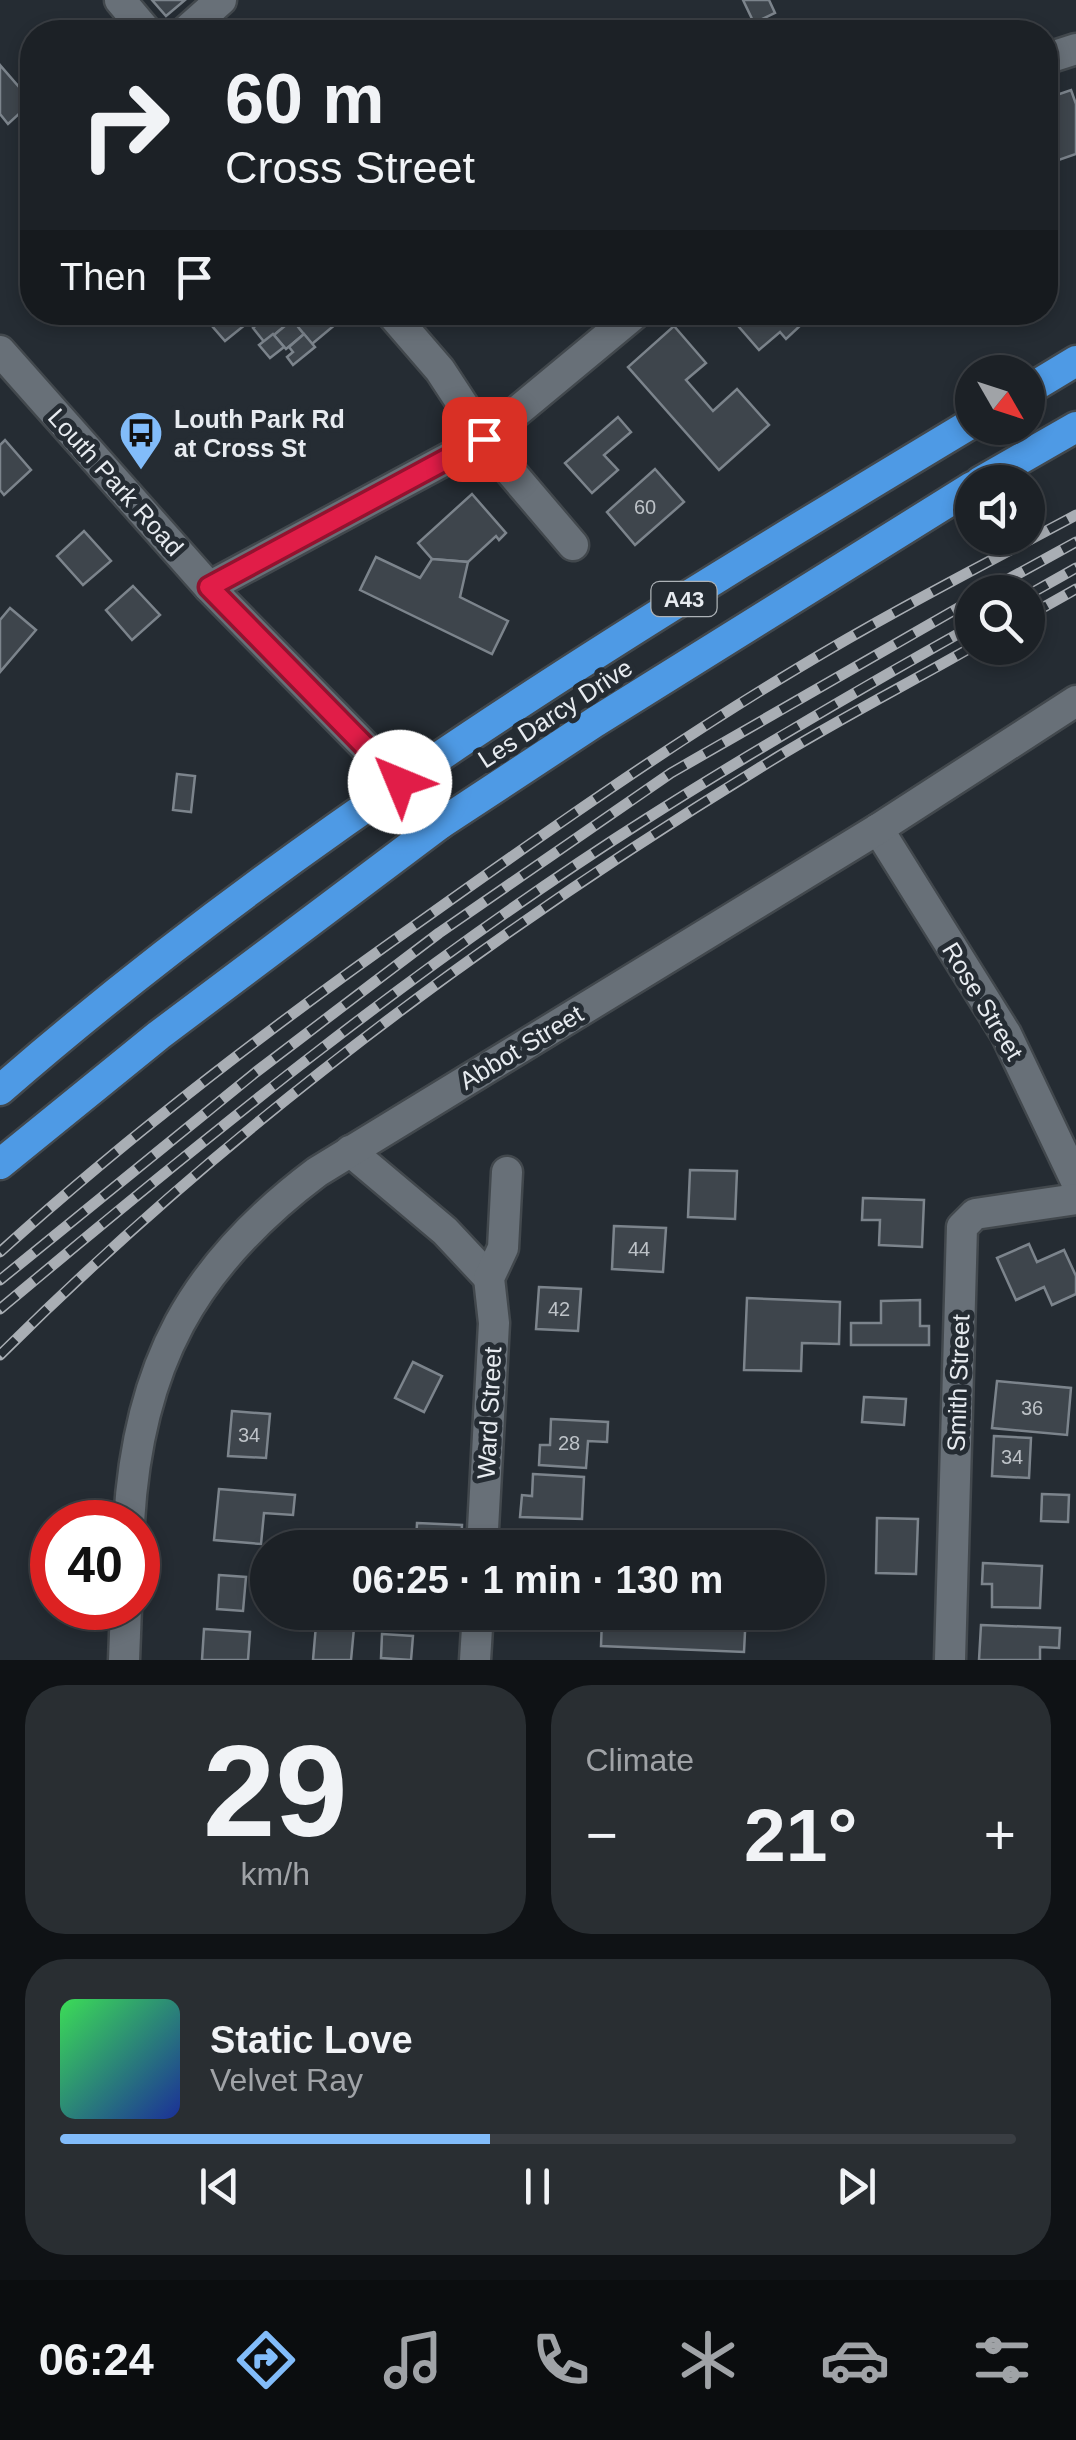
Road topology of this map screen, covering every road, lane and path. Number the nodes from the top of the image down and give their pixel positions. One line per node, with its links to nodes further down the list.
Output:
1 (120, 0): 3 (street)
2 (221, 0): 4 (street)
3 (137, 20)
4 (198, 20)
5 (401, 325): 12 (street)
6 (621, 325): 12 (street)
7 (0, 351): 16 (street, Louth Park Road)
8 (1076, 361): 9 (highway)
9 (1045, 380)
10 (1076, 427): 13 (highway)
11 (955, 433): 18 (highway, Les Darcy Drive / A43)
12 (484, 439): 15 (street); 16 (street)
13 (1010, 465)
14 (955, 498): 19 (highway, Les Darcy Drive / A43)
15 (574, 545)
16 (209, 587): 18 (street, Louth Park Road)
17 (1076, 702): 20 (street, Abbot Street)
18 (400, 782): 19 (highway); 21 (highway, Les Darcy Drive / A43)
19 (440, 824): 23 (highway, Les Darcy Drive / A43)
20 (878, 829): 22 (street, Abbot Street); 25 (street, Rose Street)
21 (0, 1090)
22 (350, 1151): 27 (street); 28 (street, Abbot Street)
23 (0, 1164)
24 (507, 1172): 27 (street, Ward Street)
25 (1076, 1181)
26 (1076, 1198): 34 (street, Smith Street)
27 (490, 1278): 29 (street, Ward Street)
28 (132, 1500)
29 (483, 1530)
30 (125, 1630): 32 (street)
31 (477, 1630): 33 (street)
32 (124, 1660)
33 (475, 1660)
34 (950, 1660)

